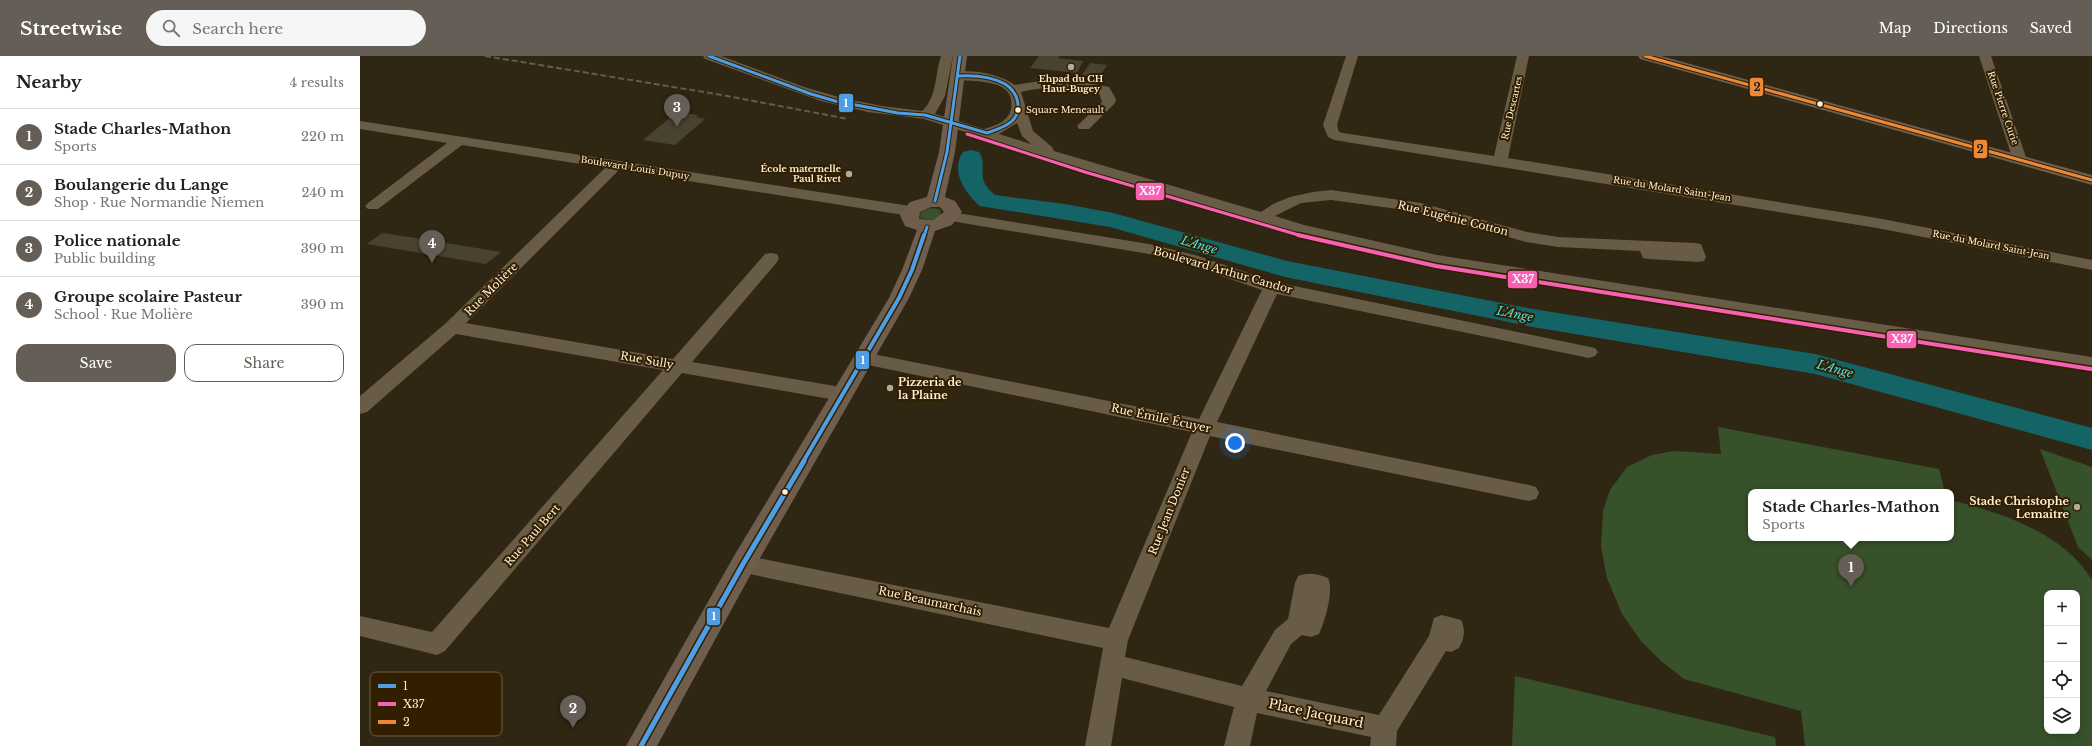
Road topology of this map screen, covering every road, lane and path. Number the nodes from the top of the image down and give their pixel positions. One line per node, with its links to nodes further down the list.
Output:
1 (709, 56): 11 (street)
2 (947, 56): 11 (street)
3 (960, 56): 8 (main road)
4 (1352, 56): 18 (street, Rue du Molard Saint-Jean)
5 (1524, 56): 18 (street, Rue Descartes)
6 (1645, 56): 17 (main road)
7 (1985, 56): 17 (street, Rue Pierre Curie)
8 (957, 76): 9 (street); 21 (main road)
9 (1014, 90): 10 (street); 13 (street)
10 (1020, 112): 14 (street); 16 (street)
11 (932, 117): 14 (street)
12 (360, 125): 15 (street, Boulevard Louis Dupuy)
13 (1084, 126)
14 (991, 135): 16 (street)
15 (460, 140): 19 (street, Boulevard Louis Dupuy); 22 (street)
16 (1055, 156): 25 (street)
17 (2020, 160): 20 (main road)
18 (1500, 161): 29 (street, Rue du Molard Saint-Jean)
19 (616, 164): 23 (street, Boulevard Louis Dupuy); 31 (street, Rue Molière)
20 (2092, 180)
21 (935, 201): 23 (main road); 24 (main road)
22 (373, 206)
23 (910, 211): 26 (main road)
24 (950, 217): 26 (main road); 30 (street, Boulevard Arthur Candor)
25 (1264, 218): 27 (street, Rue Eugénie Cotton); 34 (street)
26 (928, 226): 33 (main road)
27 (1646, 246)
28 (771, 258): 35 (street)
29 (2092, 265)
30 (1272, 287): 32 (street, Boulevard Arthur Candor); 38 (street, Rue Jean Donier)
31 (452, 327): 35 (street, Rue Sully); 37 (street, Rue Molière)
32 (1589, 352)
33 (863, 358): 36 (main road); 38 (street, Rue Émile Écuyer)
34 (2092, 363)
35 (678, 365): 36 (street, Rue Sully); 42 (street, Rue Paul Bert)
36 (841, 394): 40 (main road)
37 (360, 407)
38 (1205, 427): 39 (street, Rue Émile Écuyer); 44 (street, Rue Jean Donier)
39 (1529, 493)
40 (743, 564): 44 (street, Rue Beaumarchais); 48 (main road)
41 (1298, 624): 46 (street)
42 (360, 626)
43 (1440, 638): 47 (street, Place Jacquard)
44 (1116, 640): 45 (street, Rue Jean Donier)
45 (1112, 665): 46 (street, Place Jacquard); 49 (street, Rue Jean Donier)
46 (1248, 698): 47 (street, Place Jacquard); 50 (street)
47 (1384, 737)
48 (641, 746)
49 (1098, 746)
50 (1237, 746)

